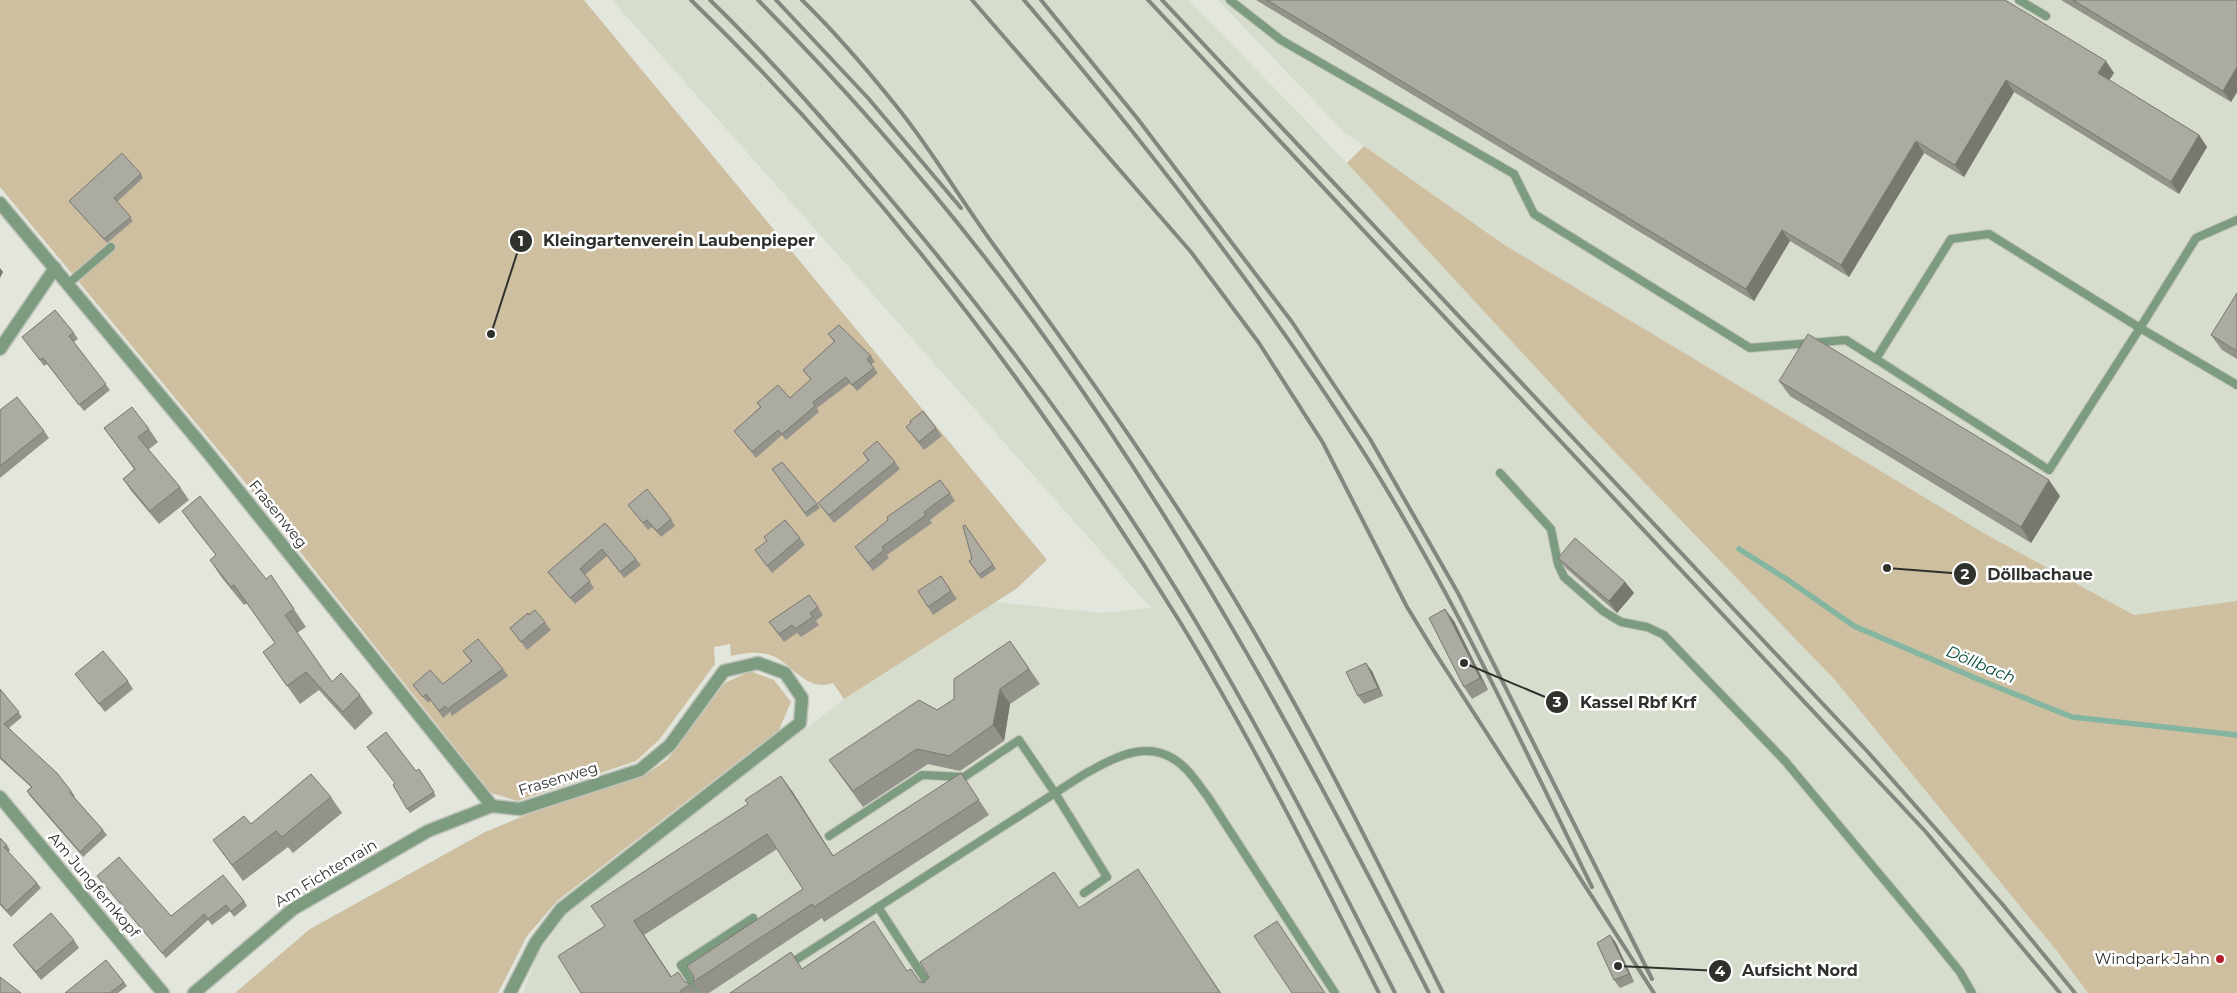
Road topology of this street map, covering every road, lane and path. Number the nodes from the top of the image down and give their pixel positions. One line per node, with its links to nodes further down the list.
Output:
1 (1230, 0): 11 (lane)
2 (2019, 0): 3 (lane)
3 (2046, 16)
4 (0, 203): 7 (street, Frasenweg)
5 (2237, 220): 9 (lane)
6 (112, 247): 8 (lane)
7 (55, 268): 8 (street, Frasenweg); 10 (street)
8 (68, 284): 16 (street, Frasenweg)
9 (2140, 328): 11 (lane); 11 (lane); 12 (lane)
10 (0, 349)
11 (1876, 359)
12 (2237, 385)
13 (1500, 473): 28 (lane)
14 (1056, 793): 17 (lane); 18 (lane); 19 (lane); 27 (lane)
15 (0, 797): 22 (street, Am Jungfernkopf)
16 (492, 806): 23 (street, Am Fichtenrain); 24 (street, Frasenweg)
17 (829, 836)
18 (1084, 892)
19 (878, 907): 21 (lane); 26 (lane)
20 (753, 918): 25 (lane)
21 (778, 972)
22 (163, 993)
23 (194, 993)
24 (510, 993)
25 (699, 993)
26 (934, 993)
27 (1335, 993)
28 (1972, 993)

